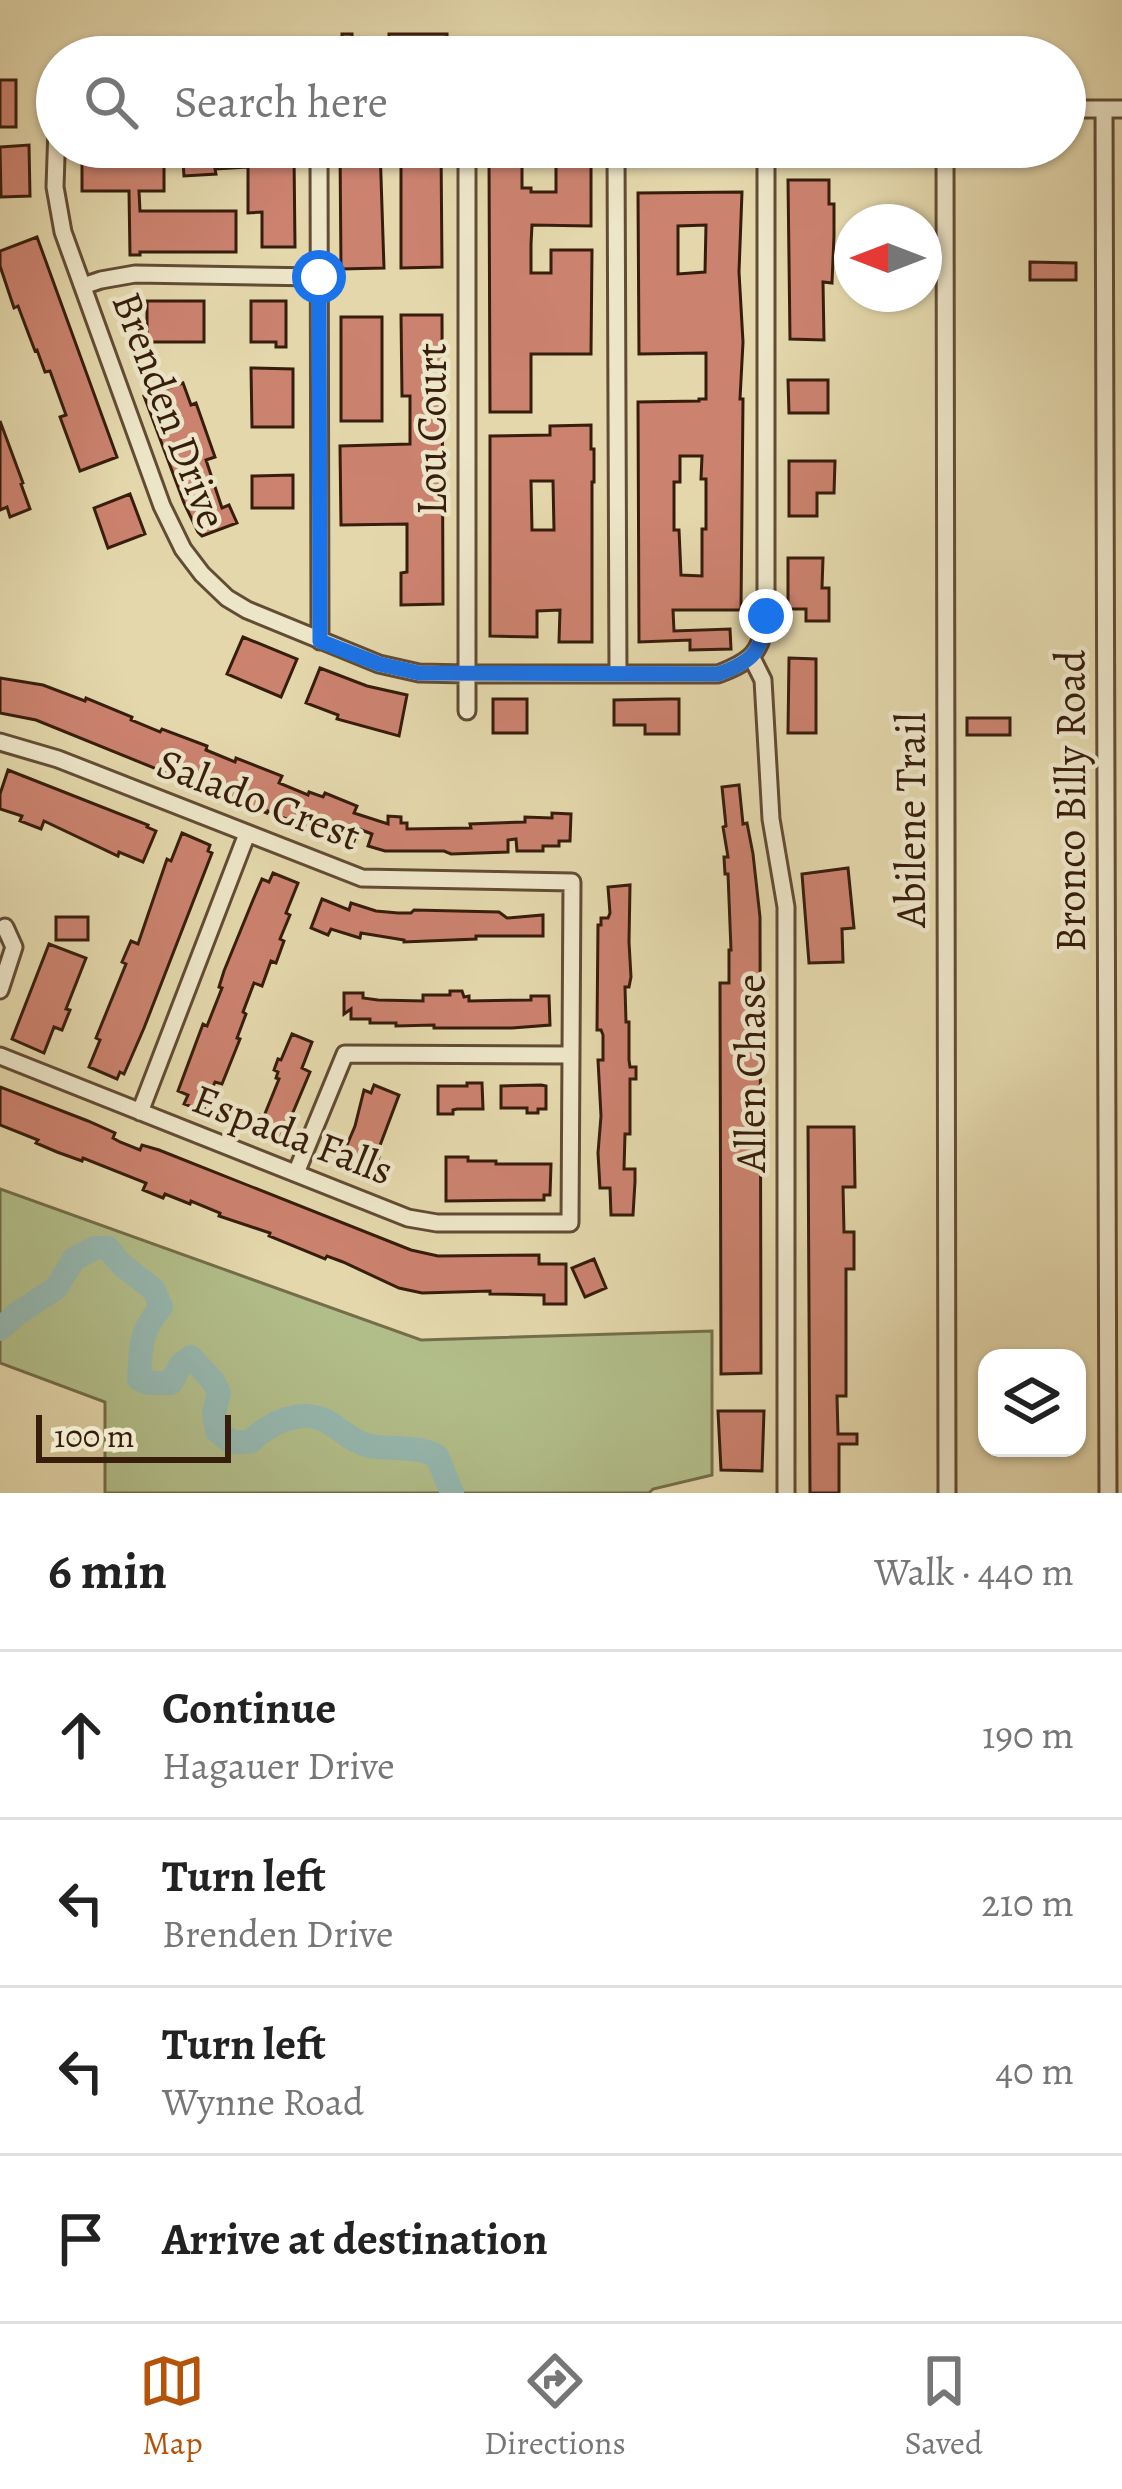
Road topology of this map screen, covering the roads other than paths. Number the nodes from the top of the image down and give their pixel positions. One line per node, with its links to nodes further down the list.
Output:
1 (1113, 109): 25 (street, Bronco Billy Road)
2 (56, 168): 9 (street, Brenden Drive)
3 (319, 168): 8 (street)
4 (467, 168): 12 (street, Lou Court)
5 (616, 168): 13 (street)
6 (766, 168): 11 (street)
7 (945, 168): 24 (street, Abilene Trail)
8 (319, 277): 9 (street); 10 (street)
9 (83, 286): 10 (street, Brenden Drive)
10 (320, 641): 12 (street, Brenden Drive)
11 (752, 658): 13 (street, Brenden Drive); 23 (street, Allen Chase)
12 (467, 674): 13 (street, Brenden Drive); 14 (street, Lou Court)
13 (617, 674)
14 (467, 711)
15 (0, 742): 16 (street, Salado Crest)
16 (248, 834): 19 (street, Salado Crest); 21 (street)
17 (5, 927): 18 (street)
18 (0, 991)
19 (571, 1054): 22 (street); 22 (street, Espada Falls)
20 (0, 1056): 21 (street, Espada Falls)
21 (140, 1112): 22 (street, Espada Falls)
22 (296, 1174)
23 (786, 1493)
24 (947, 1493)
25 (1108, 1493)

